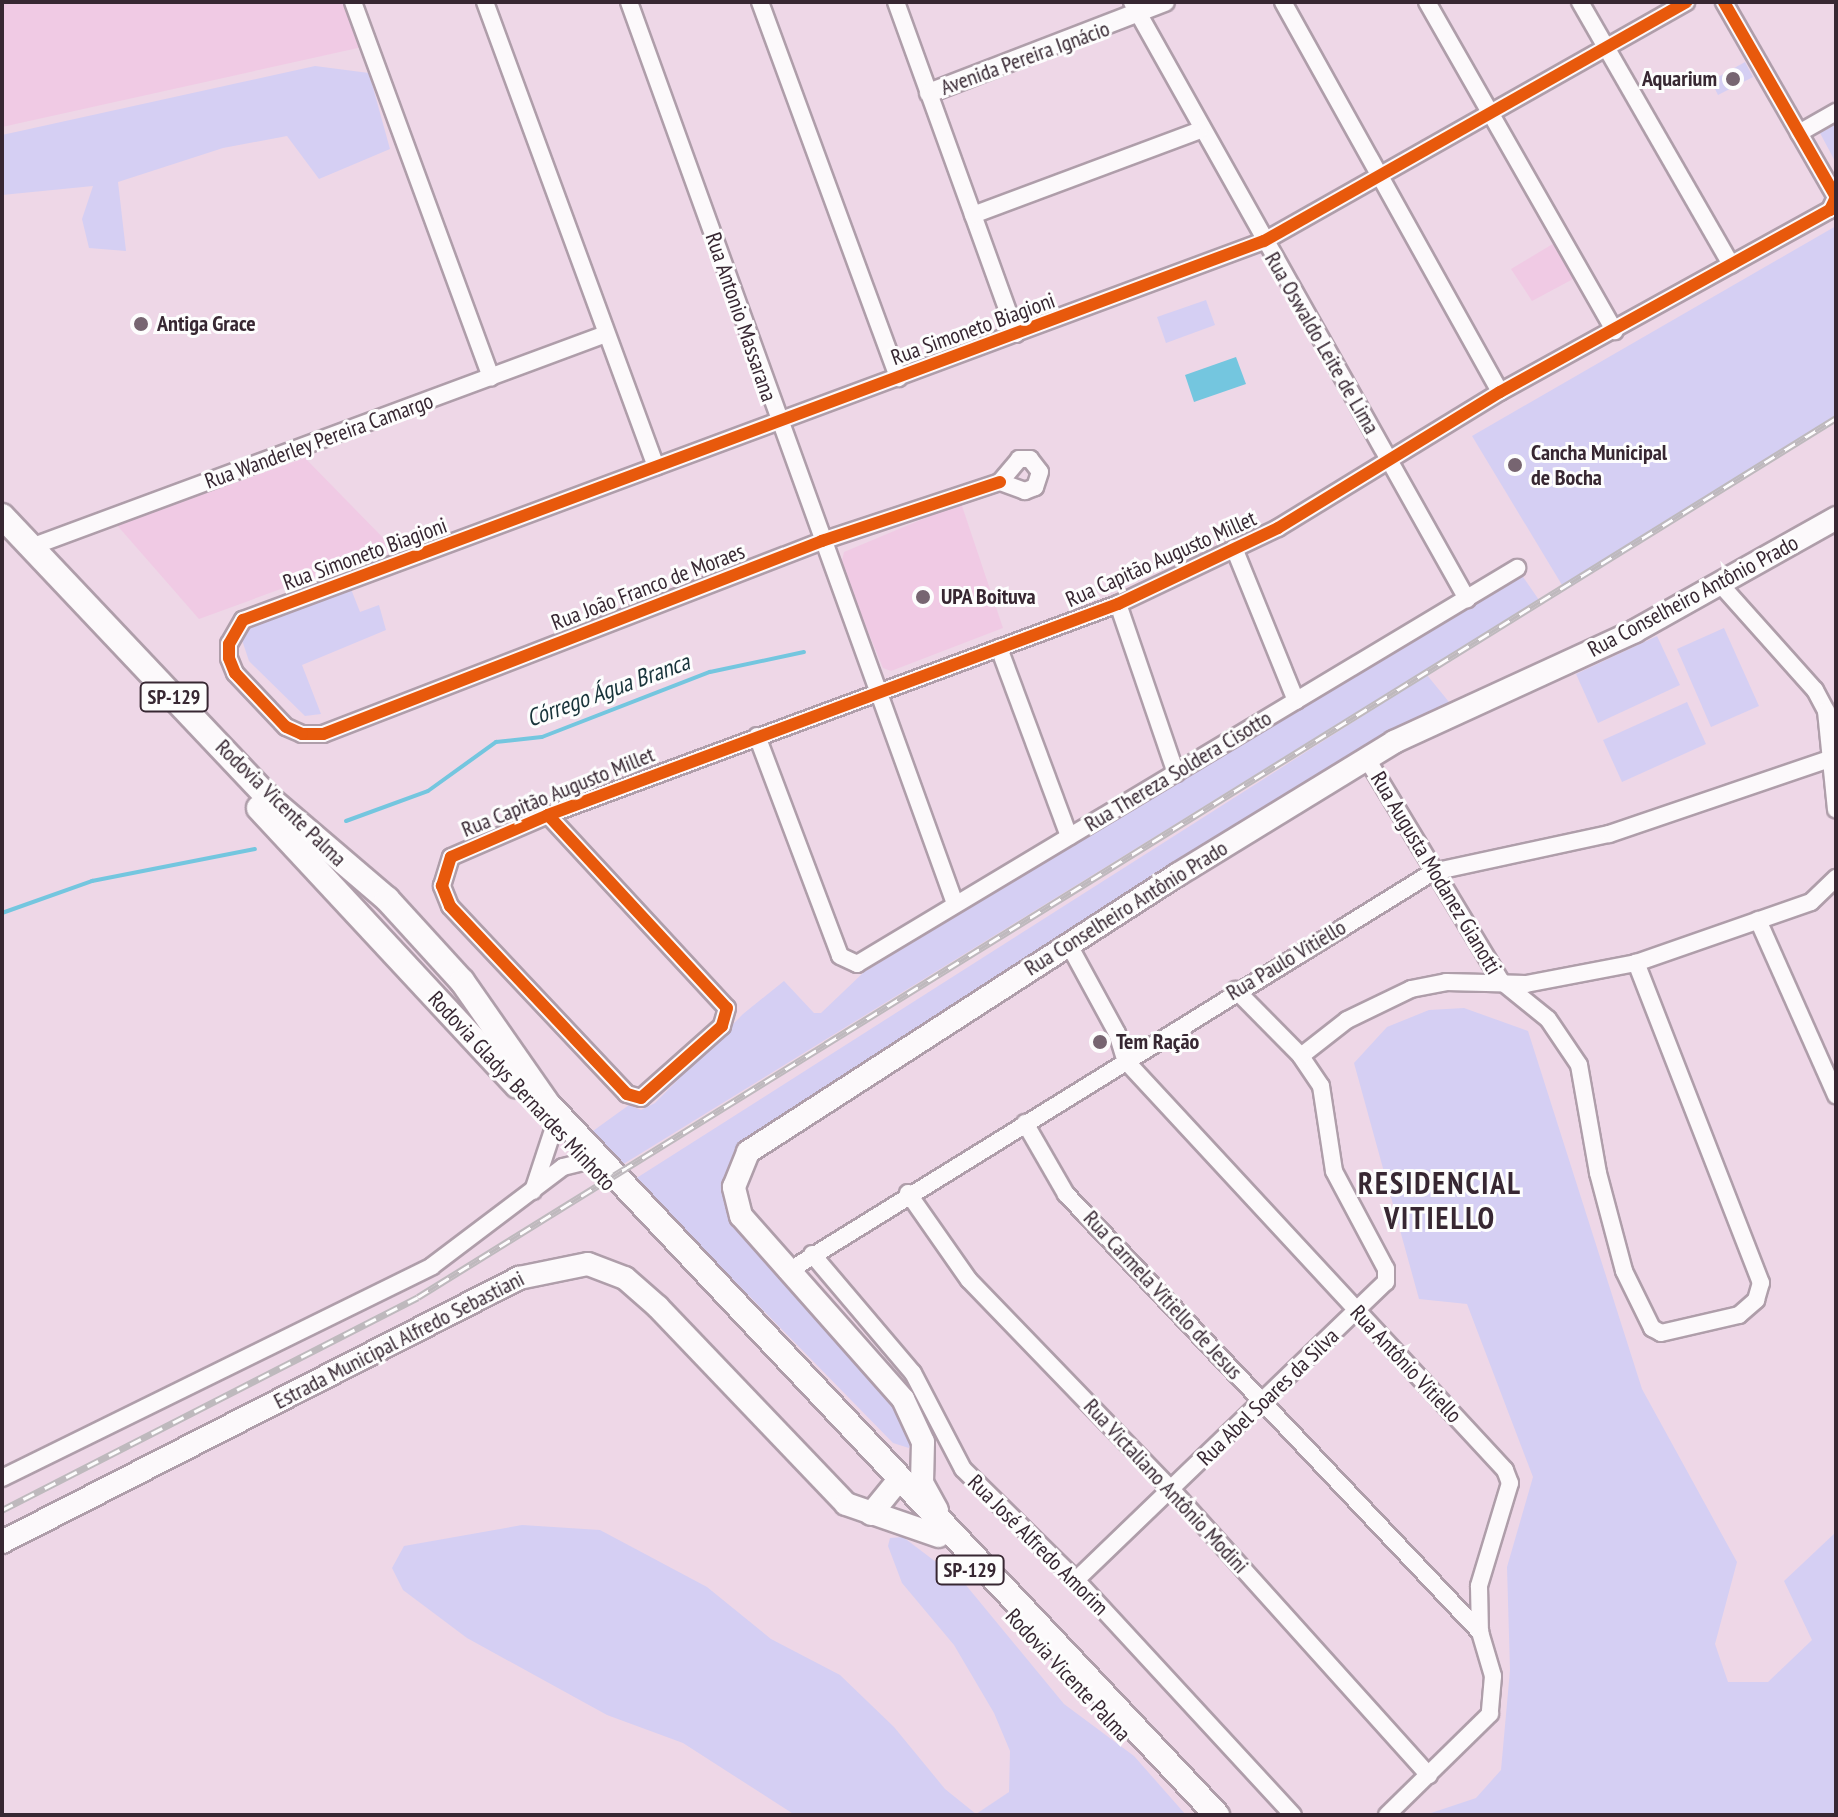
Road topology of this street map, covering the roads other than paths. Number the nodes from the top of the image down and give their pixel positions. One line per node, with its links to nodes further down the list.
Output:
1 (353, 2): 27 (street)
2 (485, 2): 25 (street)
3 (629, 2): 30 (street, Rua Antonio Massarana)
4 (760, 2): 28 (street)
5 (896, 2): 14 (street)
6 (1165, 2): 12 (street, Avenida Pereira Ignácio)
7 (1283, 2): 19 (street)
8 (1427, 2): 16 (street)
9 (1580, 2): 13 (street)
10 (1686, 2): 13 (street, Rua Simoneto Biagioni)
11 (1724, 2): 18 (street)
12 (1136, 9): 14 (street, Avenida Pereira Ignácio); 17 (street, Rua Oswaldo Leite de Lima)
13 (1606, 47): 16 (street, Rua Simoneto Biagioni); 23 (street)
14 (929, 93): 21 (street)
15 (1836, 112): 18 (street)
16 (1490, 113): 19 (street, Rua Simoneto Biagioni); 24 (street)
17 (1200, 130): 21 (street); 22 (street, Rua Oswaldo Leite de Lima)
18 (1799, 133): 20 (street)
19 (1377, 177): 22 (street, Rua Simoneto Biagioni); 29 (street)
20 (1836, 197): 23 (street, Rua Capitão Augusto Millet)
21 (973, 215): 26 (street)
22 (1264, 241): 26 (street, Rua Simoneto Biagioni); 31 (street, Rua Oswaldo Leite de Lima)
23 (1731, 265): 24 (street, Rua Capitão Augusto Millet)
24 (1615, 331): 29 (street, Rua Capitão Augusto Millet)
25 (606, 334): 27 (street, Rua Wanderley Pereira Camargo); 32 (street)
26 (1016, 334): 28 (street, Rua Simoneto Biagioni)
27 (491, 377): 38 (street, Rua Wanderley Pereira Camargo)
28 (898, 378): 30 (street, Rua Simoneto Biagioni)
29 (1500, 392): 31 (street, Rua Capitão Augusto Millet)
30 (778, 422): 32 (street, Rua Simoneto Biagioni); 37 (street, Rua Antonio Massarana)
31 (1388, 458): 39 (street, Rua Capitão Augusto Millet); 42 (street, Rua Oswaldo Leite de Lima)
32 (656, 467): 47 (street, Rua Simoneto Biagioni)
33 (1000, 482): 37 (street, Rua João Franco de Moraes)
34 (2, 516): 38 (main road, Rodovia Vicente Palma / SP-129)
35 (1836, 518): 41 (main road, Rua Conselheiro Antônio Prado)
36 (2, 530): 55 (main road, Rodovia Vicente Palma / SP-129)
37 (822, 541): 45 (street, Rua Antonio Massarana); 47 (street, Rua João Franco de Moraes)
38 (31, 547): 60 (main road, Rodovia Vicente Palma / SP-129)
39 (1234, 548): 43 (street, Rua Capitão Augusto Millet); 46 (street)
40 (1517, 568): 42 (street, Rua Thereza Soldera Cisotto)
41 (1721, 585): 49 (street); 50 (main road, Rua Conselheiro Antônio Prado)
42 (1467, 599): 46 (street, Rua Thereza Soldera Cisotto)
43 (1118, 604): 44 (street, Rua Capitão Augusto Millet); 51 (street)
44 (999, 648): 45 (street, Rua Capitão Augusto Millet); 54 (street)
45 (878, 693): 48 (street, Rua Capitão Augusto Millet); 58 (street, Rua Antonio Massarana)
46 (1296, 701): 51 (street, Rua Thereza Soldera Cisotto)
47 (313, 735)
48 (757, 736): 53 (street, Rua Capitão Augusto Millet); 58 (street, Rua Thereza Soldera Cisotto)
49 (1832, 758): 52 (street); 56 (street, Rua Paulo Vitiello)
50 (1367, 759): 56 (street, Rua Augusta Modanez Gianotti); 61 (main road, Rua Conselheiro Antônio Prado)
51 (1176, 773): 54 (street, Rua Thereza Soldera Cisotto)
52 (1836, 809)
53 (548, 815): 53 (street, Rua Capitão Augusto Millet)
54 (1069, 836): 58 (street, Rua Thereza Soldera Cisotto)
55 (304, 855): 62 (main road, Rodovia Gladys Bernardes Minhoto / SP-129)
56 (1433, 872): 64 (street, Rua Augusta Modanez Gianotti); 65 (street, Rua Paulo Vitiello)
57 (1835, 881): 59 (street)
58 (954, 901)
59 (1758, 920): 63 (street); 68 (street)
60 (412, 925): 62 (main road); 71 (main road, Rodovia Vicente Palma / SP-129)
61 (1069, 945): 67 (street, Rua Antônio Vitiello); 76 (main road, Rua Conselheiro Antônio Prado)
62 (390, 950): 70 (main road, Rodovia Gladys Bernardes Minhoto / SP-129)
63 (1636, 963): 64 (street); 64 (street, Rua Augusta Modanez Gianotti)
64 (1501, 981): 66 (street)
65 (1236, 990): 66 (street, Rua Abel Soares da Silva); 67 (street, Rua Paulo Vitiello)
66 (1301, 1056): 77 (street, Rua Abel Soares da Silva)
67 (1125, 1060): 69 (street, Rua Paulo Vitiello); 77 (street, Rua Antônio Vitiello)
68 (1836, 1095)
69 (1025, 1123): 74 (street, Rua Paulo Vitiello); 79 (street, Rua Carmela Vitiello de Jesus)
70 (555, 1124): 72 (main road, Rodovia Gladys Bernardes Minhoto / SP-129); 73 (street)
71 (578, 1135): 72 (main road, Rodovia Gladys Bernardes Minhoto / SP-129)
72 (596, 1162): 73 (street); 78 (main road, Rodovia Gladys Bernardes Minhoto / SP-129)
73 (533, 1193): 81 (street)
74 (908, 1193): 75 (street, Rua Paulo Vitiello); 83 (street, Rua Victaliano Antônio Modini)
75 (812, 1254): 76 (street, Rua Paulo Vitiello); 87 (street, Rua José Alfredo Amorim)
76 (787, 1272): 80 (main road, Rua Conselheiro Antônio Prado)
77 (1357, 1312): 79 (street, Rua Abel Soares da Silva); 88 (street, Rua Antônio Vitiello)
78 (744, 1321): 82 (main road, Rodovia Vicente Palma / SP-129)
79 (1263, 1402): 83 (street, Rua Abel Soares da Silva); 88 (street, Rua Carmela Vitiello de Jesus)
80 (923, 1442): 82 (main road); 85 (main road)
81 (2, 1478)
82 (894, 1481): 84 (main road); 85 (main road, Rodovia Vicente Palma / SP-129)
83 (1172, 1490): 87 (street, Rua Abel Soares da Silva); 89 (street, Rua Victaliano Antônio Modini)
84 (871, 1514): 85 (main road, Estrada Municipal Alfredo Sebastiani); 86 (main road, Estrada Municipal Alfredo Sebastiani)
85 (949, 1538): 90 (main road, Rodovia Vicente Palma / SP-129); 91 (main road, Rodovia Vicente Palma / SP-129)
86 (2, 1542)
87 (1076, 1580): 92 (street, Rua José Alfredo Amorim)
88 (1480, 1632): 89 (street, Rua Antônio Vitiello)
89 (1429, 1775): 93 (street, Rua Antônio Vitiello)
90 (1199, 1815)
91 (1217, 1815)
92 (1293, 1815)
93 (1387, 1815)

